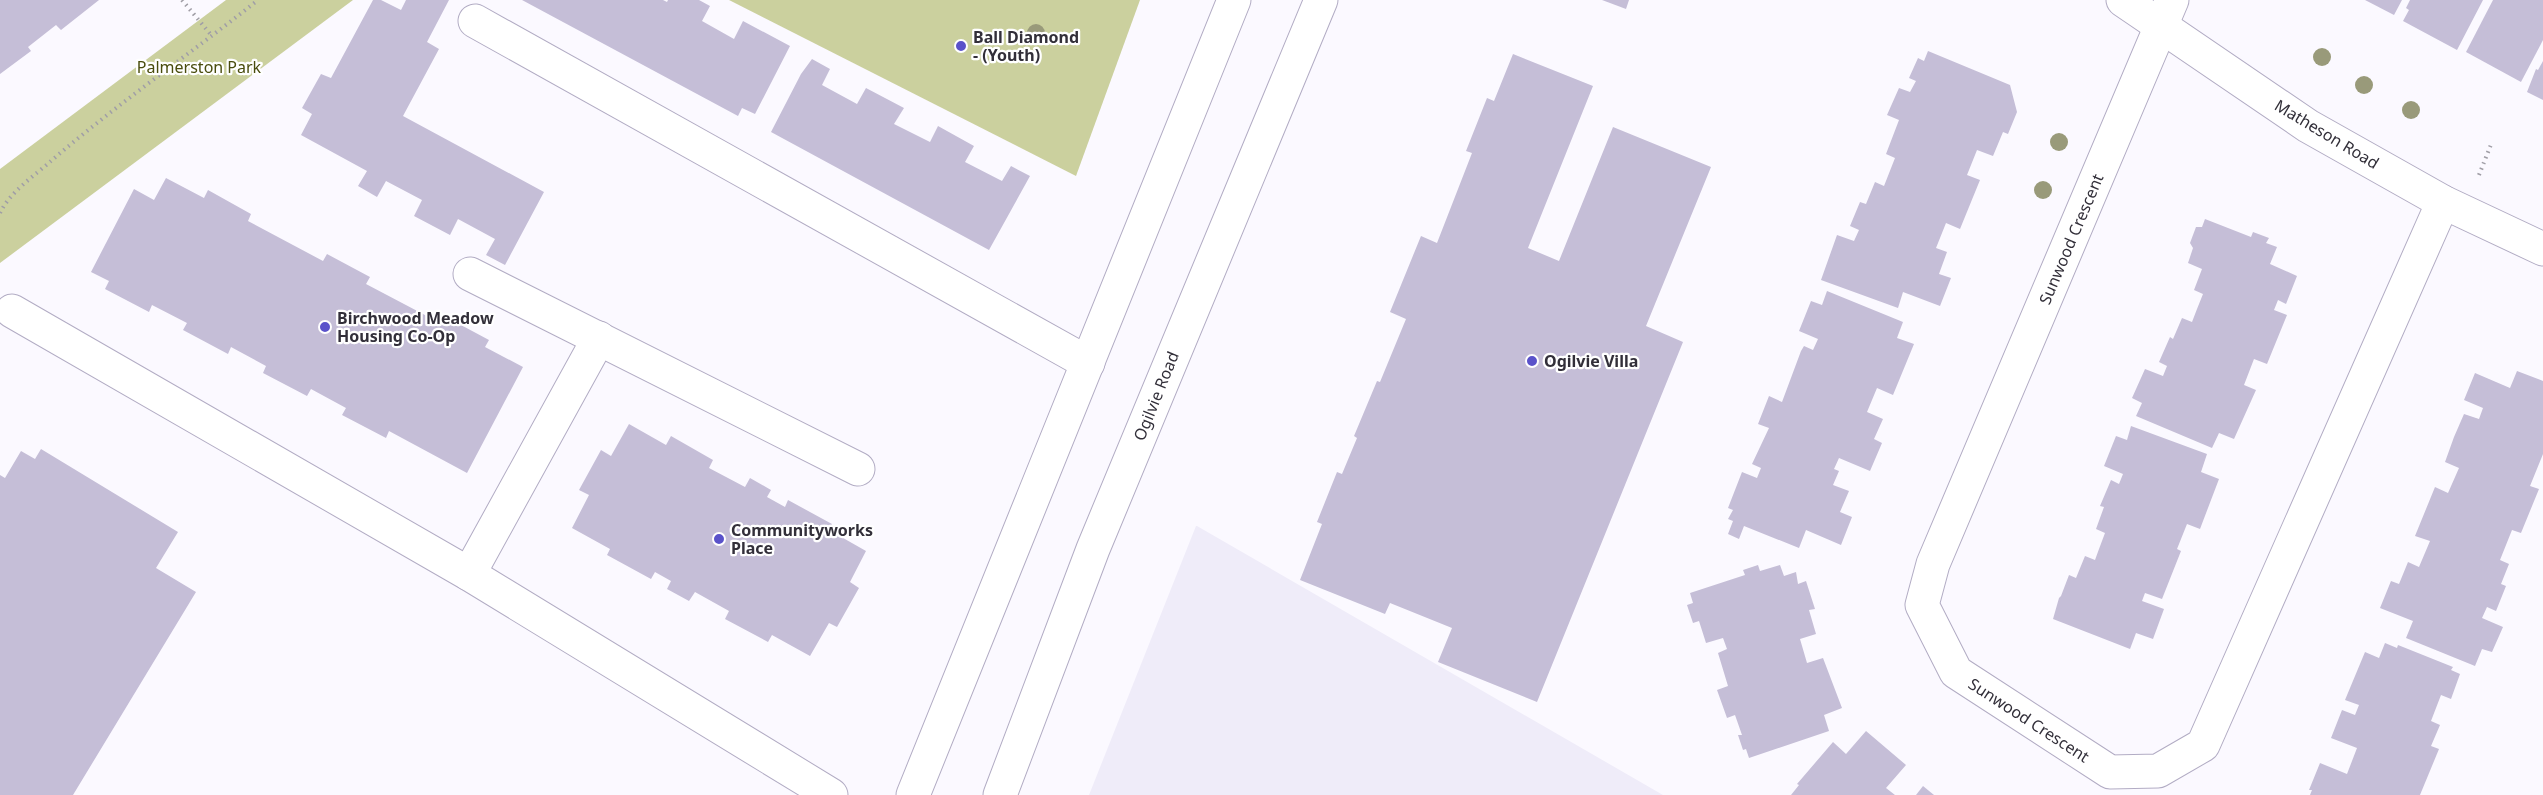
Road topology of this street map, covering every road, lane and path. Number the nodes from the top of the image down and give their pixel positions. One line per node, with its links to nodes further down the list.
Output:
1 (182, 0): 8 (path)
2 (258, 0): 8 (path)
3 (1234, 0): 15 (street)
4 (1321, 0): 21 (street, Ogilvie Road)
5 (2123, 0): 6 (street, Matheson Road)
6 (2167, 13): 9 (street, Matheson Road); 18 (street, Sunwood Crescent)
7 (475, 21): 15 (street)
8 (212, 36): 10 (path)
9 (2443, 202): 11 (street, Matheson Road); 18 (street, Sunwood Crescent)
10 (0, 213)
11 (2543, 249)
12 (470, 274): 14 (street)
13 (12, 311): 17 (street)
14 (599, 338): 16 (street); 17 (street)
15 (1088, 363): 20 (street)
16 (858, 469)
17 (469, 574): 19 (street)
18 (2103, 783)
19 (831, 795)
20 (913, 795)
21 (1000, 795)

